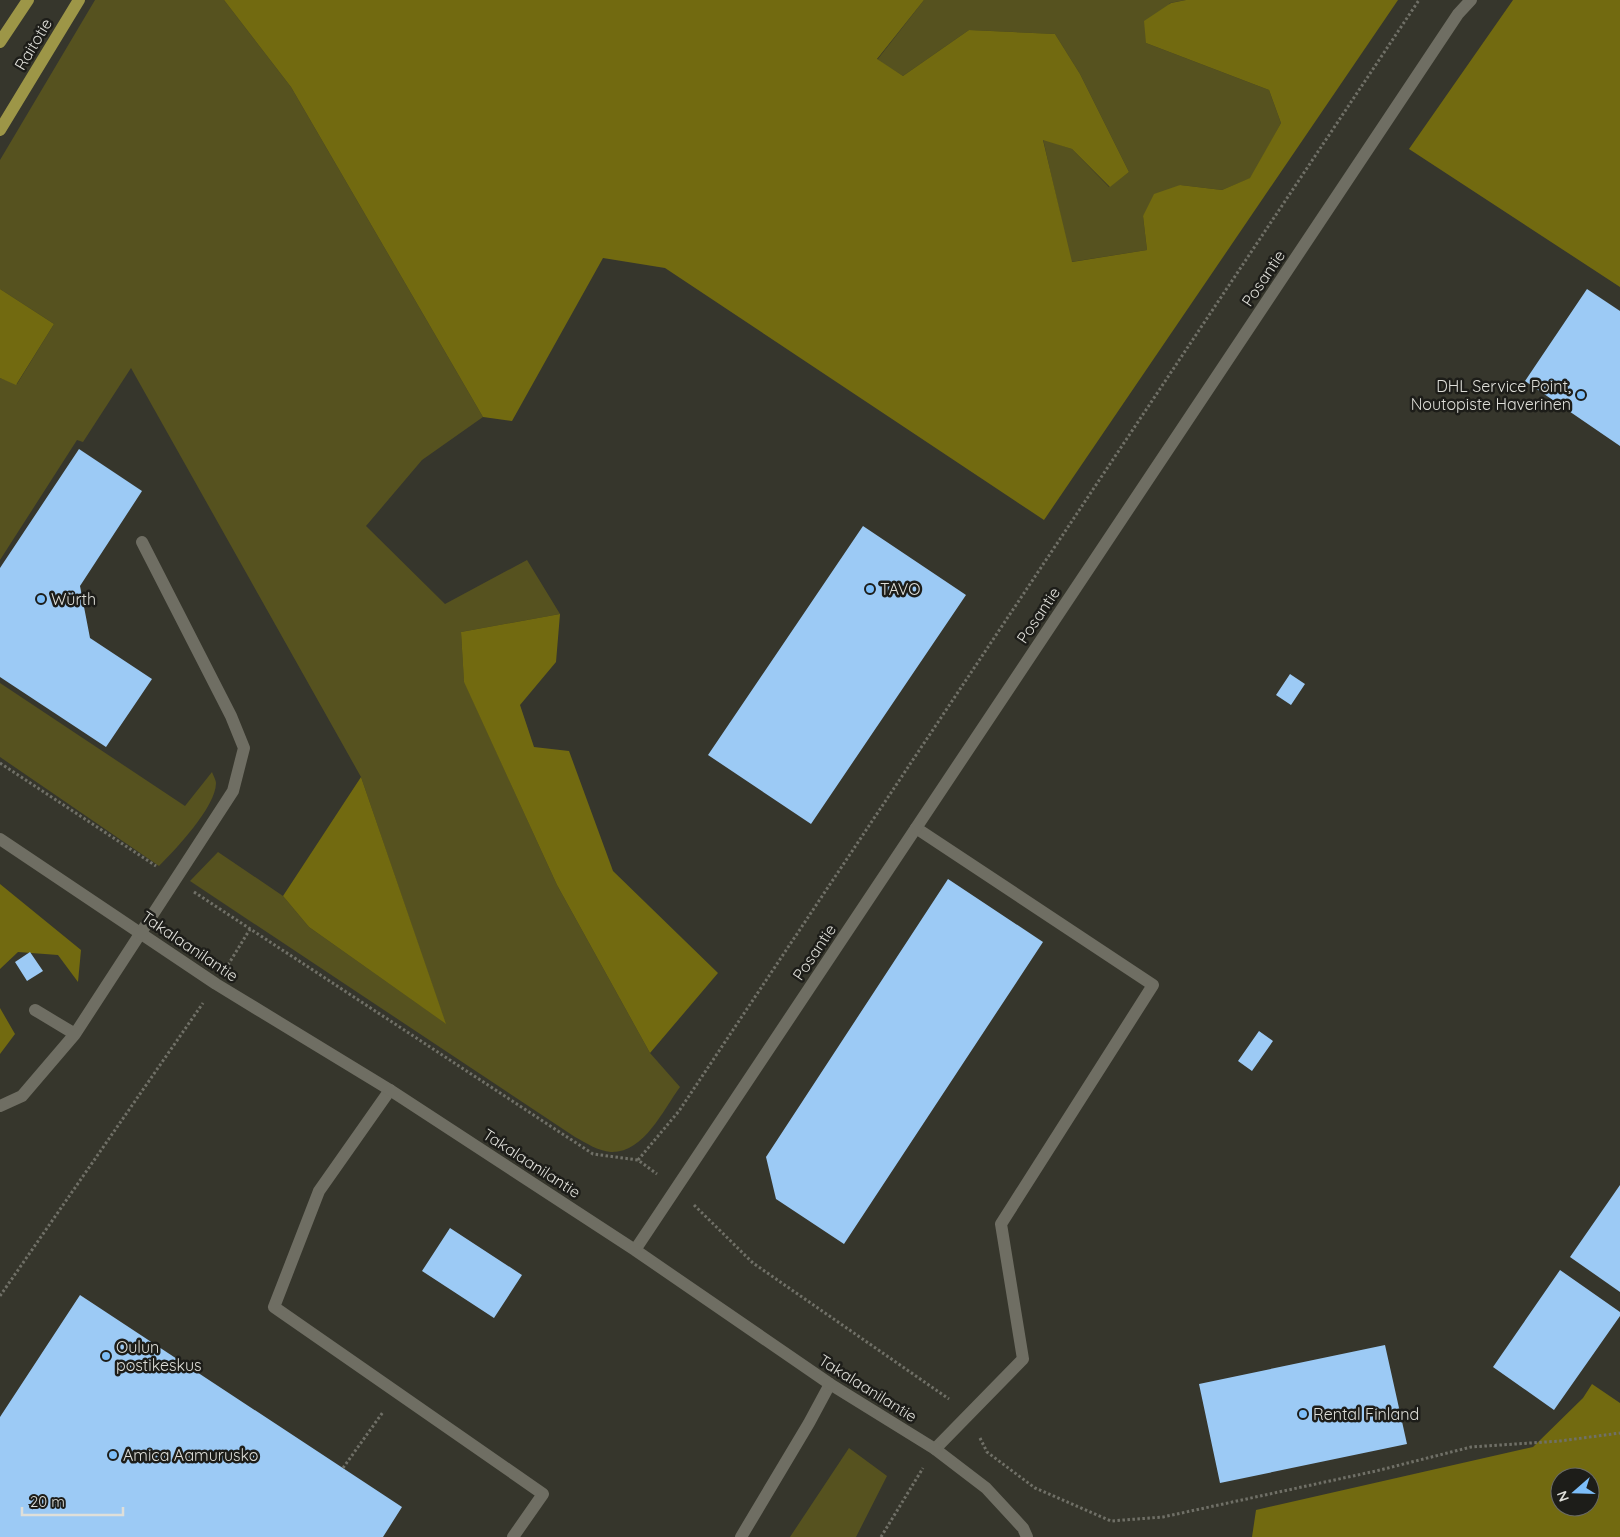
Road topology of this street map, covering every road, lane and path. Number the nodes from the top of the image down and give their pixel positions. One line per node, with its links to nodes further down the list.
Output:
1 (28, 0): 5 (main road, Raitotie)
2 (79, 0): 6 (main road, Raitotie)
3 (1419, 0): 19 (path)
4 (1471, 0): 9 (street, Posantie)
5 (0, 42)
6 (0, 130)
7 (142, 542): 11 (street)
8 (0, 763): 11 (path)
9 (916, 828): 20 (street, Posantie); 25 (street)
10 (0, 839): 13 (street, Takalaanilantie)
11 (176, 880): 12 (path); 13 (street)
12 (250, 929): 14 (path); 19 (path)
13 (141, 933): 14 (street, Takalaanilantie); 16 (street)
14 (216, 984): 17 (street, Takalaanilantie); 22 (path)
15 (35, 1010): 16 (street)
16 (75, 1034): 18 (street)
17 (390, 1090): 21 (street, Takalaanilantie); 24 (street)
18 (0, 1106)
19 (638, 1160): 20 (path)
20 (677, 1188): 21 (street, Posantie); 25 (path)
21 (635, 1250): 23 (street, Takalaanilantie)
22 (0, 1296)
23 (830, 1384): 27 (street, Takalaanilantie); 30 (street)
24 (396, 1393): 28 (path); 29 (street)
25 (969, 1413): 26 (path); 27 (street)
26 (1620, 1433)
27 (935, 1448): 31 (path); 32 (street, Takalaanilantie)
28 (343, 1468)
29 (513, 1537)
30 (741, 1537)
31 (881, 1537)
32 (1027, 1537)

